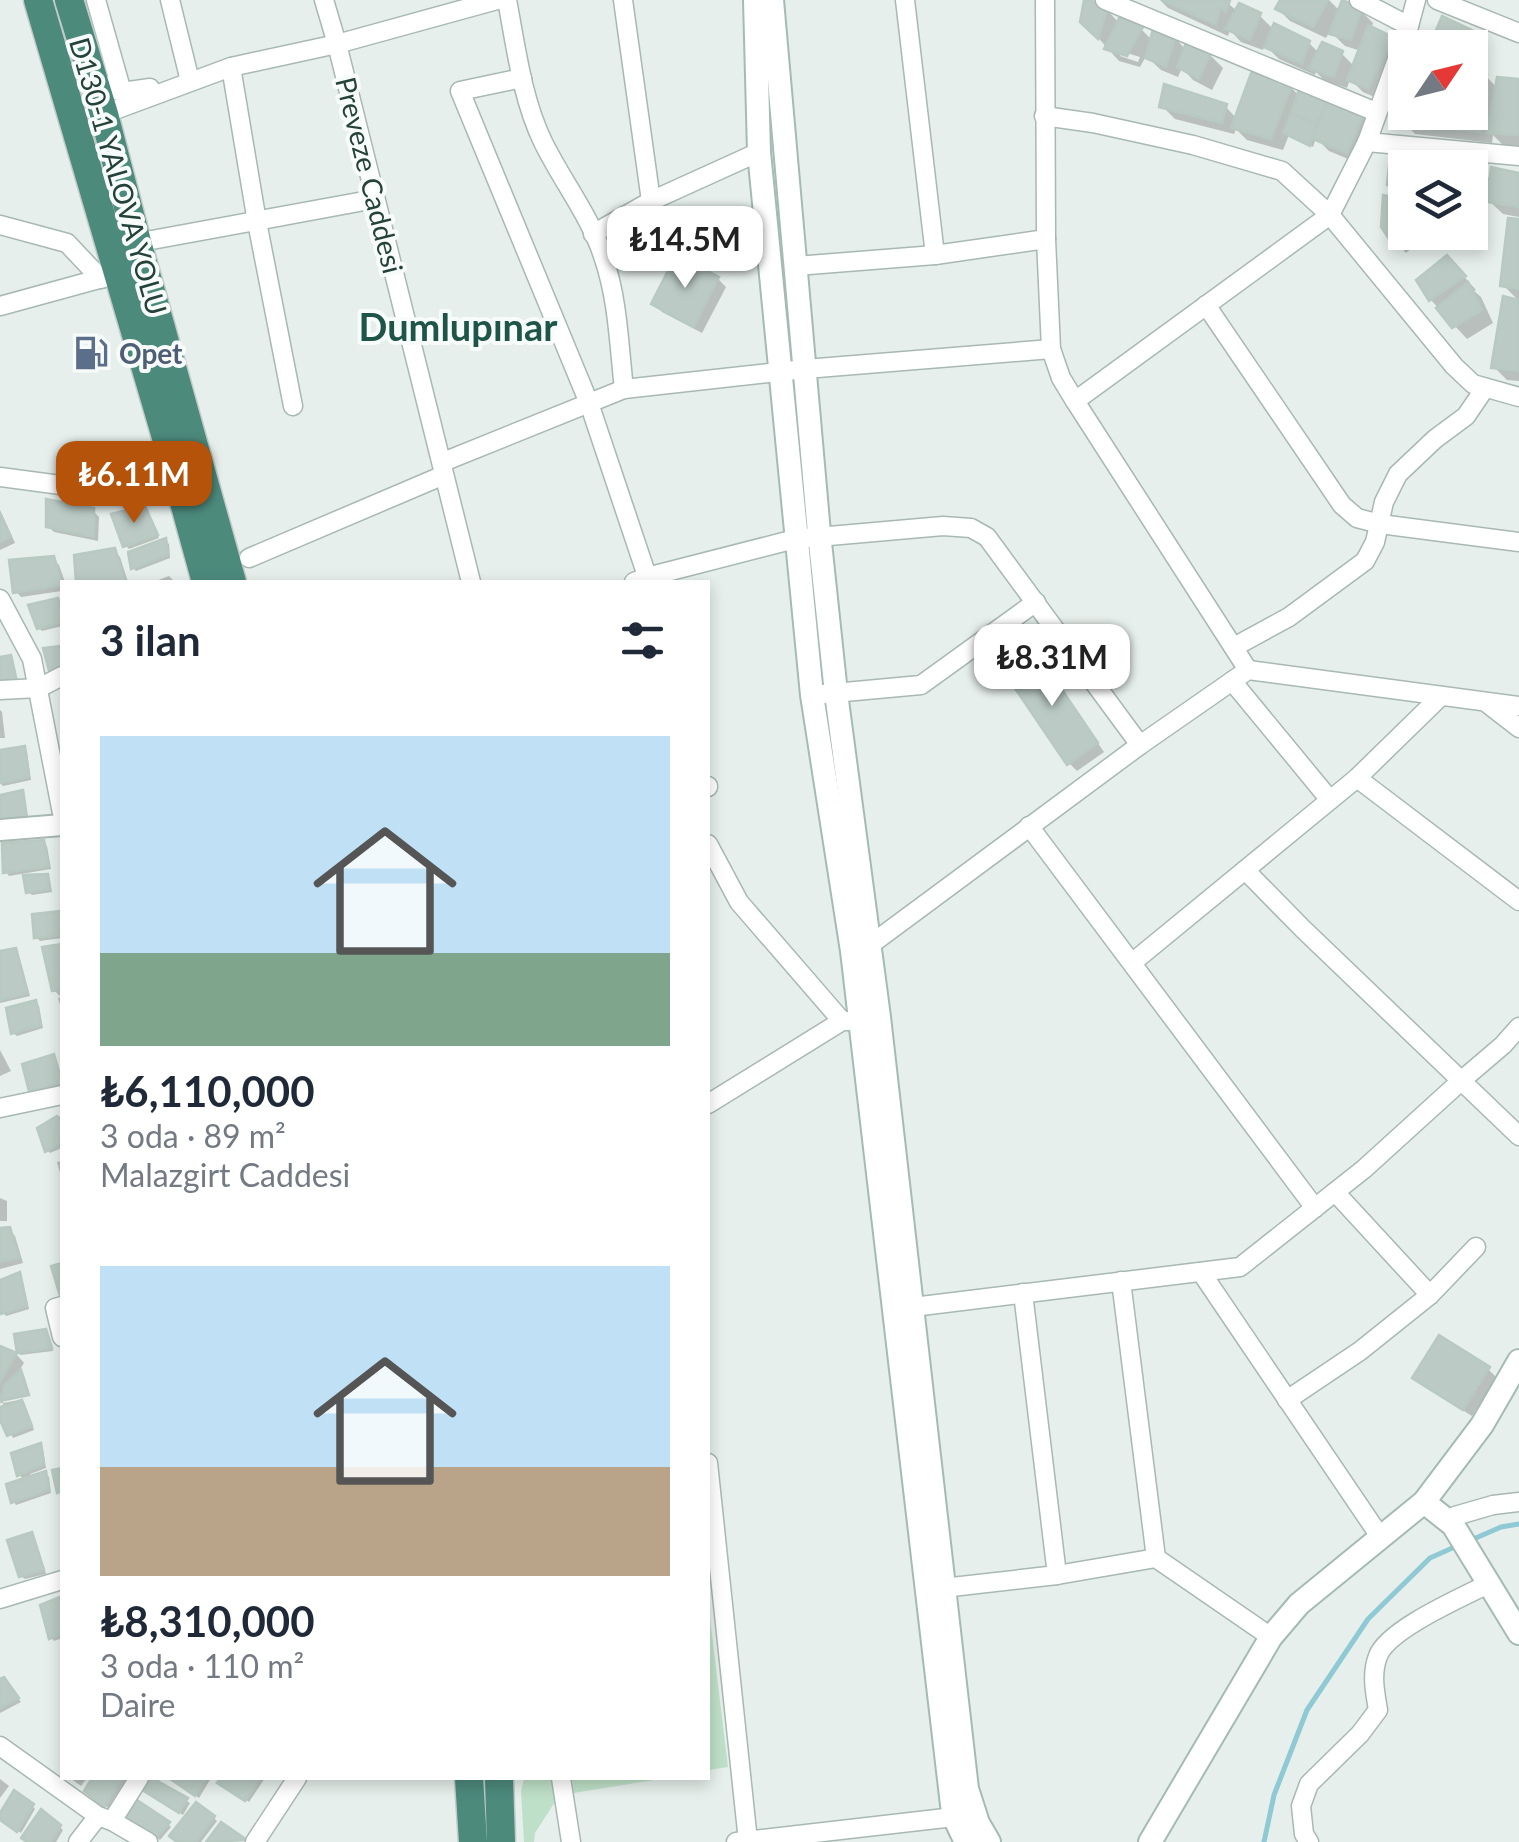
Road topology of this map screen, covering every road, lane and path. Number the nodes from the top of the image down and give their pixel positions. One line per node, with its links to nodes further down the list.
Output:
1 (38, 0): 24 (highway)
2 (69, 0): 23 (highway, D130-1 YALOVA YOLU)
3 (96, 0): 23 (street)
4 (170, 0): 22 (street)
5 (324, 0): 19 (street, Preveze Caddesi)
6 (496, 0): 19 (street)
7 (506, 0): 21 (street)
8 (623, 0): 31 (street)
9 (754, 0): 28 (main road)
10 (772, 0): 39 (main road)
11 (904, 0): 38 (street)
12 (1045, 0): 26 (street)
13 (1105, 0): 25 (street)
14 (1358, 0): 17 (street)
15 (1416, 0): 17 (street)
16 (1437, 0): 18 (street)
17 (1409, 26): 25 (street)
18 (1519, 33)
19 (337, 44): 20 (street); 30 (street, Preveze Caddesi)
20 (230, 67): 22 (street); 33 (street)
21 (522, 78): 35 (street); 50 (street)
22 (190, 81): 23 (street); 23 (street)
23 (113, 103): 24 (street); 37 (highway, D130-1 YALOVA YOLU)
24 (68, 104): 40 (highway)
25 (1376, 112): 27 (street)
26 (1044, 116): 32 (street); 36 (street)
27 (1366, 142): 29 (street); 32 (street)
28 (759, 152): 31 (street); 45 (main road)
29 (1519, 156)
30 (375, 199): 33 (street); 52 (street, Preveze Caddesi)
31 (651, 201): 35 (street)
32 (1330, 215): 41 (street); 46 (street)
33 (257, 222): 37 (street); 51 (street)
34 (0, 225): 40 (street)
35 (593, 234): 47 (street)
36 (1046, 238): 38 (street); 43 (street)
37 (137, 242): 40 (street); 62 (highway, D130-1 YALOVA YOLU)
38 (935, 255): 39 (street)
39 (796, 266): 44 (main road)
40 (110, 268): 42 (street); 54 (highway)
41 (1206, 305): 49 (street); 55 (street)
42 (0, 306)
43 (1051, 349): 44 (street); 49 (street)
44 (805, 369): 45 (street); 56 (main road)
45 (780, 372): 47 (street); 57 (main road)
46 (1485, 388): 48 (street); 55 (street)
47 (624, 389): 50 (street)
48 (1519, 397)
49 (1075, 401): 66 (street)
50 (589, 403): 52 (street); 63 (street)
51 (293, 406)
52 (443, 469): 59 (street); 60 (street, Preveze Caddesi)
53 (0, 476): 54 (street)
54 (178, 479): 61 (highway)
55 (1380, 524): 58 (street); 66 (street)
56 (820, 537): 57 (street); 65 (street); 72 (main road)
57 (795, 539): 63 (street); 73 (main road)
58 (1519, 542)
59 (249, 558)
60 (470, 578)
61 (205, 580)
62 (231, 580)
63 (643, 580)
64 (0, 599): 70 (street)
65 (1036, 602): 72 (street); 78 (street)
66 (1234, 648): 67 (street)
67 (1248, 670): 69 (street); 74 (street)
68 (60, 677): 70 (street)
69 (1232, 681): 78 (street); 80 (street)
70 (39, 688): 71 (street); 81 (street)
71 (0, 690)
72 (836, 693): 73 (street); 88 (main road)
73 (812, 696): 88 (main road)
74 (1441, 696): 75 (street); 79 (street)
75 (1485, 702): 76 (street); 77 (street)
76 (1519, 706)
77 (1519, 728)
78 (1140, 745): 83 (street)
79 (1357, 778): 80 (street); 87 (street)
80 (1330, 800): 86 (street)
81 (60, 802)
82 (60, 825): 84 (street)
83 (1029, 826): 88 (street); 89 (street)
84 (0, 830)
85 (710, 848): 90 (street)
86 (1245, 870): 89 (street); 92 (street)
87 (1519, 901)
88 (861, 948): 90 (main road)
89 (1133, 962): 98 (street)
90 (860, 1020): 94 (street); 105 (main road); 130 (main road)
91 (1519, 1028): 92 (street)
92 (1462, 1080): 96 (street); 97 (street)
93 (60, 1095): 95 (street)
94 (710, 1096)
95 (0, 1108)
96 (1519, 1136)
97 (1336, 1192): 98 (street); 103 (street)
98 (1314, 1208): 100 (street)
99 (1476, 1247): 103 (street)
100 (1201, 1272): 101 (street); 108 (street)
101 (1121, 1281): 102 (street); 115 (street)
102 (1023, 1292): 105 (street); 116 (street)
103 (1430, 1296): 108 (street)
104 (60, 1307): 106 (street)
105 (913, 1308): 119 (main road)
106 (60, 1329)
107 (1519, 1361): 110 (main road)
108 (1287, 1400): 113 (street)
109 (710, 1482): 132 (street)
110 (1426, 1499): 112 (main road); 113 (main road)
111 (1519, 1502): 112 (street)
112 (1456, 1521): 114 (main road)
113 (1381, 1538): 123 (main road)
114 (1476, 1550): 118 (main road); 121 (main road)
115 (1156, 1558): 116 (street); 123 (street)
116 (1058, 1575): 119 (street)
117 (60, 1581): 120 (street)
118 (1490, 1583): 122 (main road); 143 (street)
119 (943, 1588): 141 (main road)
120 (0, 1599)
121 (1519, 1611)
122 (1519, 1633)
123 (1271, 1637): 142 (main road)
124 (0, 1746): 131 (street)
125 (138, 1780): 131 (street)
126 (295, 1780): 135 (street)
127 (469, 1780): 136 (highway)
128 (499, 1780): 137 (highway)
129 (561, 1780): 138 (street)
130 (954, 1817): 132 (street); 140 (main road)
131 (105, 1818): 133 (street); 134 (street)
132 (748, 1841): 139 (street)
133 (78, 1842)
134 (148, 1842)
135 (255, 1842)
136 (473, 1842)
137 (501, 1842)
138 (570, 1842)
139 (736, 1842)
140 (966, 1842)
141 (990, 1842)
142 (1150, 1842)
143 (1309, 1842)

